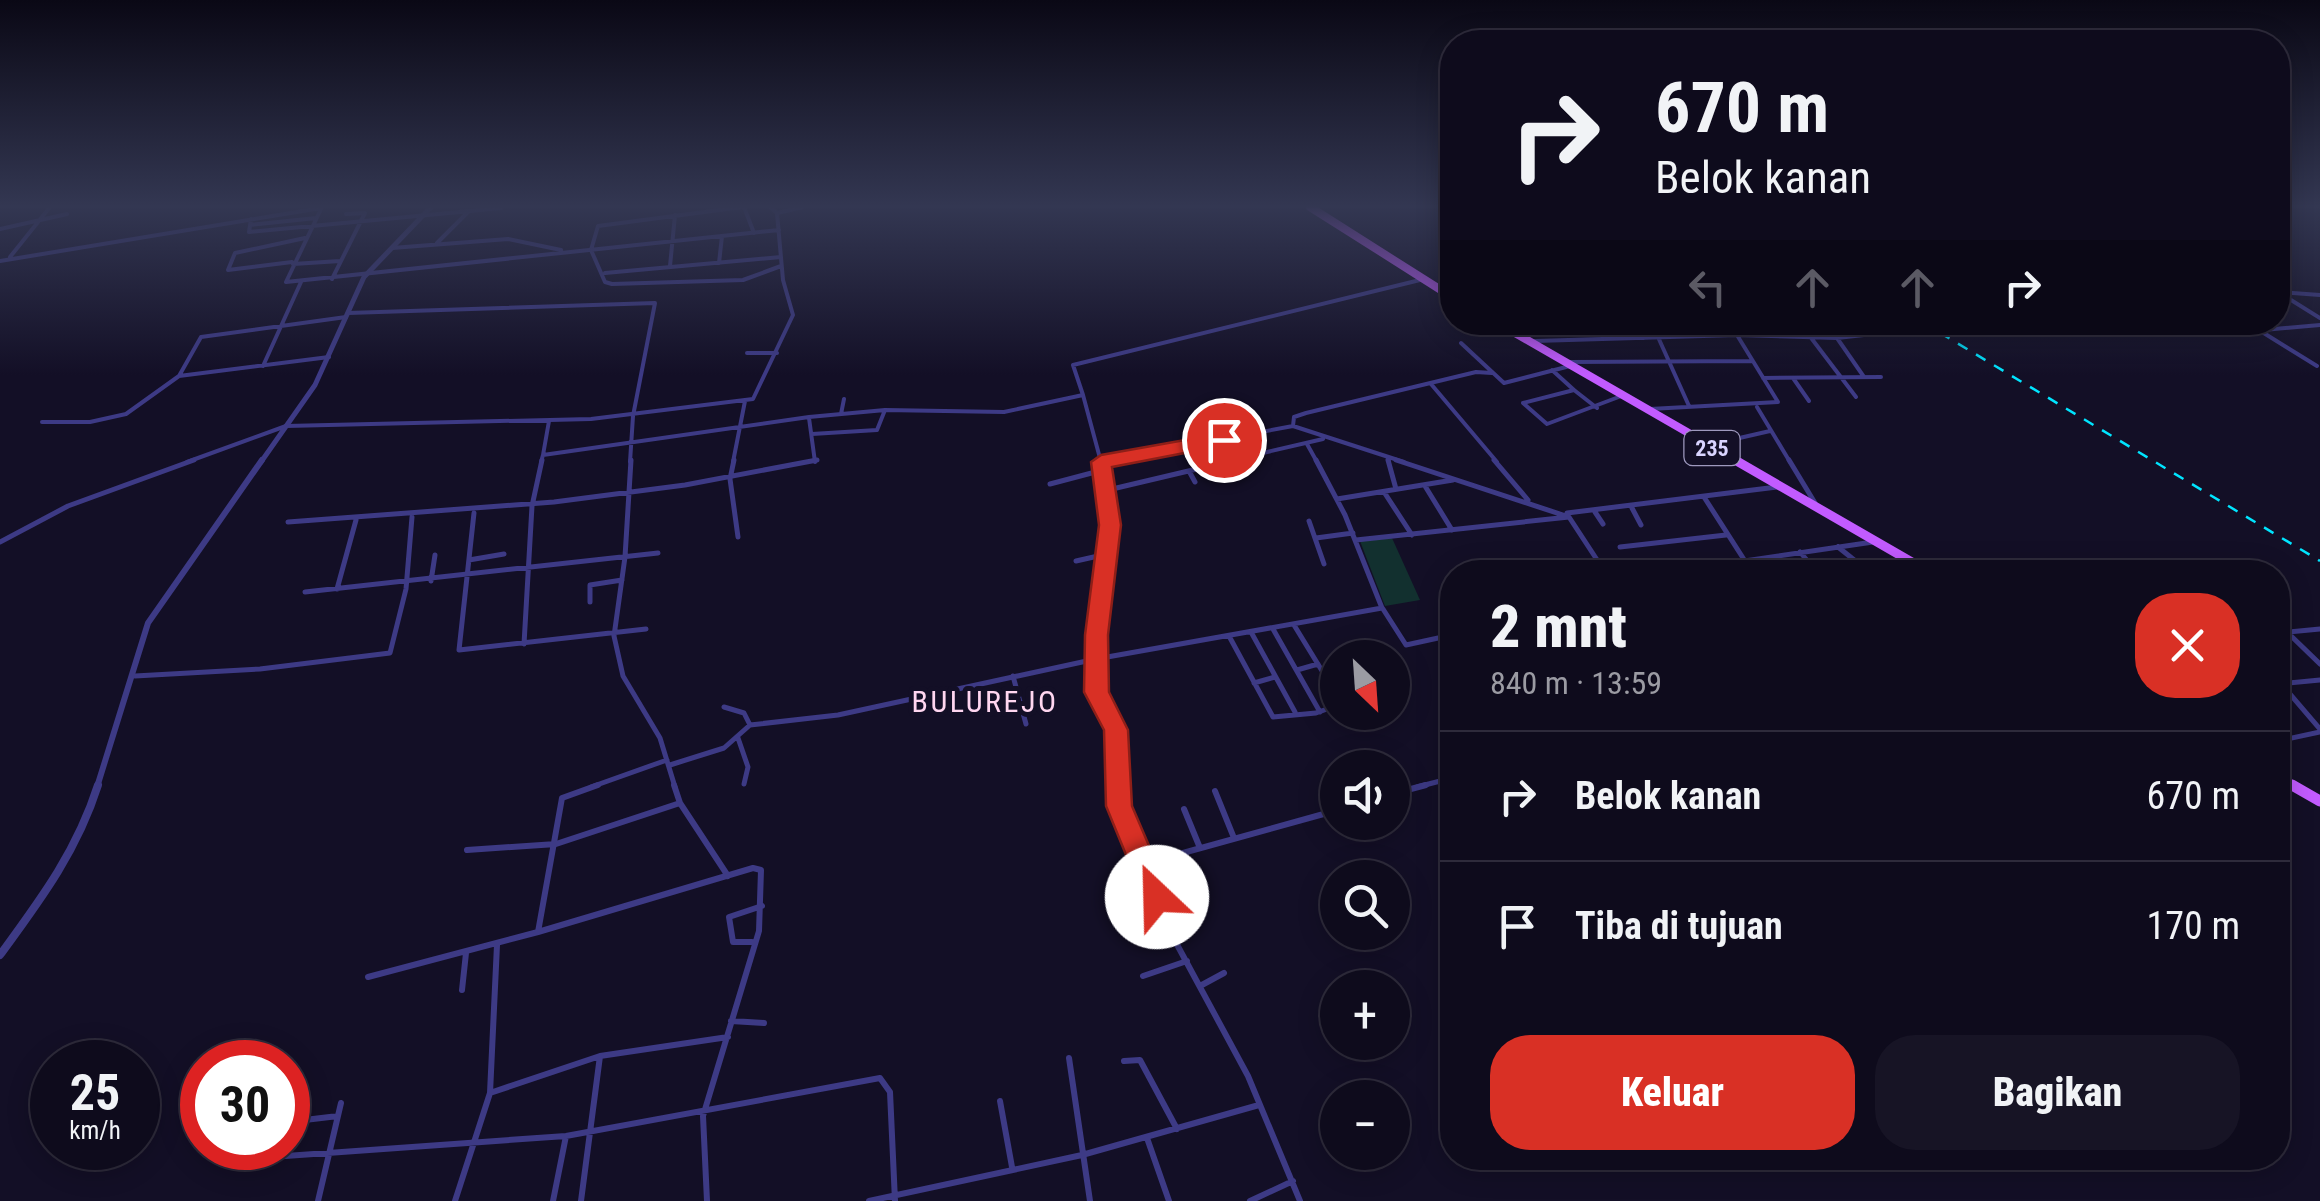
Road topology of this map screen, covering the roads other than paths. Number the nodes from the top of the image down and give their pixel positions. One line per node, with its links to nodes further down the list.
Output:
1 (231, 263): 2 (street)
2 (292, 263): 15 (street)
3 (339, 263): 13 (street)
4 (378, 263): 12 (street)
5 (475, 263): 12 (street)
6 (598, 263): 11 (street)
7 (719, 263): 9 (street)
8 (1400, 263): 14 (main road)
9 (670, 266): 11 (street)
10 (781, 266): 11 (street); 42 (street)
11 (604, 273)
12 (364, 278): 13 (street); 22 (street)
13 (332, 279): 15 (street)
14 (1424, 280): 16 (main road); 60 (street)
15 (301, 282): 24 (street)
16 (1440, 289)
17 (2290, 293): 18 (street)
18 (2320, 295)
19 (2290, 299): 20 (street)
20 (2304, 308): 21 (street); 23 (street)
21 (2291, 310)
22 (347, 315): 24 (street); 44 (street); 72 (street)
23 (2320, 318)
24 (282, 326): 48 (street); 52 (street)
25 (2320, 326): 26 (street)
26 (2290, 328)
27 (1521, 335): 40 (main road, 235)
28 (1615, 335): 38 (street)
29 (1643, 335): 36 (street)
30 (1736, 335): 34 (street); 39 (street); 46 (street)
31 (1809, 335): 39 (street)
32 (1873, 335): 37 (street)
33 (2268, 335): 49 (street)
34 (1676, 336): 35 (street)
35 (1658, 337): 36 (street); 45 (street)
36 (1644, 338): 38 (street)
37 (1837, 338): 39 (street); 56 (street)
38 (1615, 339): 40 (street)
39 (1812, 339): 55 (street)
40 (1532, 341): 47 (main road, 235)
41 (1461, 343): 51 (street)
42 (777, 352): 43 (street); 63 (street)
43 (747, 353)
44 (328, 357): 48 (street); 76 (street)
45 (1669, 361): 46 (street); 47 (street); 67 (street)
46 (1752, 361): 53 (street)
47 (1570, 364): 50 (street); 61 (main road, 235)
48 (263, 366): 52 (street)
49 (2319, 366)
50 (1552, 370): 51 (street); 59 (street)
51 (1492, 373): 58 (street)
52 (179, 376): 75 (street)
53 (1763, 378): 54 (street); 66 (street)
54 (1793, 378): 55 (street); 65 (street)
55 (1842, 378): 56 (street); 62 (street)
56 (1864, 378): 57 (street)
57 (1881, 378)
58 (1430, 384): 77 (street); 108 (street)
59 (1574, 390): 68 (street); 68 (street)
60 (1083, 395): 69 (street); 91 (street)
61 (1624, 395): 68 (street); 70 (main road, 235)
62 (1856, 397)
63 (745, 400): 72 (street); 78 (street)
64 (844, 400): 71 (street)
65 (1809, 401)
66 (1756, 405): 67 (street); 80 (street)
67 (1689, 406): 70 (street)
68 (1597, 408)
69 (885, 410): 71 (street); 81 (street)
70 (1650, 410): 87 (main road, 235)
71 (840, 414): 73 (street)
72 (633, 416): 74 (street); 84 (street)
73 (809, 418): 78 (street); 81 (street)
74 (549, 421): 76 (street); 88 (street)
75 (42, 422)
76 (286, 426): 128 (street); 171 (street)
77 (1293, 426): 79 (street); 82 (street)
78 (743, 427): 84 (street); 96 (street)
79 (1284, 430): 83 (street); 86 (street)
80 (1770, 431): 87 (street); 110 (street)
81 (811, 434): 96 (street)
82 (1326, 438): 85 (street); 90 (street)
83 (1290, 439)
84 (632, 443): 88 (street); 105 (street)
85 (1307, 444): 89 (street); 107 (street)
86 (1196, 446): 91 (street); 92 (street)
87 (1707, 446): 101 (main road, 235)
88 (543, 455): 109 (street)
89 (1259, 456): 92 (street); 93 (street)
90 (1388, 458): 97 (street); 102 (street)
91 (1101, 462): 94 (street)
92 (1212, 466): 95 (street)
93 (1265, 467)
94 (1104, 470): 99 (street); 103 (street)
95 (1190, 471): 98 (street); 103 (street)
96 (730, 479): 105 (street); 123 (street)
97 (1458, 479): 100 (street); 108 (street)
98 (1195, 482)
99 (1050, 484)
100 (1424, 485): 102 (street); 121 (street)
101 (1780, 486): 106 (street); 110 (main road, 235)
102 (1396, 489): 104 (street)
103 (1108, 490): 134 (street)
104 (1384, 492): 107 (street); 125 (street)
105 (626, 497): 109 (street); 136 (street)
106 (1704, 497): 111 (street); 122 (street)
107 (1337, 499): 124 (street)
108 (1529, 501): 114 (street)
109 (532, 506): 112 (street); 146 (street)
110 (1813, 506): 127 (main road, 235)
111 (1632, 508): 113 (street); 120 (street)
112 (474, 512): 115 (street); 138 (street)
113 (1596, 512): 114 (street); 119 (street)
114 (1568, 515): 121 (street); 139 (street)
115 (412, 517): 116 (street); 150 (street)
116 (356, 519): 118 (street); 151 (street)
117 (1309, 521): 126 (street)
118 (288, 522)
119 (1603, 524)
120 (1641, 525)
121 (1452, 530): 125 (street)
122 (1726, 535): 129 (street); 137 (street)
123 (738, 536)
124 (1355, 536): 125 (street); 126 (street); 154 (street)
125 (1412, 536)
126 (1316, 538): 145 (street)
127 (1876, 541): 130 (street); 143 (main road, 235)
128 (0, 542)
129 (1620, 547)
130 (1838, 547): 131 (street); 142 (street)
131 (1800, 552): 137 (street); 141 (street)
132 (658, 553): 136 (street)
133 (504, 554): 138 (street)
134 (1107, 554): 144 (street); 166 (street)
135 (435, 555): 149 (street)
136 (625, 557): 146 (street); 148 (street)
137 (1743, 559): 140 (street)
138 (469, 560): 147 (street)
139 (1597, 560)
140 (1739, 560)
141 (1807, 560)
142 (1854, 560)
143 (1908, 560)
144 (1076, 561)
145 (1324, 564)
146 (529, 569): 147 (street); 165 (street)
147 (467, 576): 149 (street); 165 (street)
148 (622, 580): 153 (street); 162 (street)
149 (431, 581): 150 (street)
150 (406, 584): 151 (street); 171 (street)
151 (337, 589): 152 (street)
152 (306, 592)
153 (590, 602)
154 (1382, 608): 155 (street); 164 (street)
155 (1294, 625): 156 (street); 167 (street)
156 (1273, 628): 159 (street); 170 (street)
157 (2320, 628): 160 (street)
158 (646, 630): 162 (street)
159 (1250, 632): 163 (street); 173 (street)
160 (2290, 632)
161 (2290, 635): 168 (street)
162 (614, 636): 165 (street); 186 (street)
163 (1229, 636): 166 (street); 175 (street)
164 (1440, 638)
165 (524, 644)
166 (1096, 659): 172 (street); 200 (street)
167 (1318, 664): 169 (street); 170 (street)
168 (2320, 664)
169 (1320, 668)
170 (1296, 671): 180 (street)
171 (135, 676): 207 (street)
172 (1013, 676): 181 (street); 182 (street)
173 (1275, 677): 175 (street); 179 (street)
174 (2320, 680): 176 (street)
175 (1254, 682): 179 (street)
176 (2290, 682)
177 (2290, 696): 183 (street)
178 (724, 707): 182 (street)
179 (1295, 712): 180 (street)
180 (1320, 712)
181 (1026, 724)
182 (750, 725): 184 (street)
183 (2320, 730): 185 (street)
184 (738, 738): 186 (street); 188 (street)
185 (2290, 738)
186 (667, 763): 193 (street); 197 (street)
187 (1440, 782): 190 (street)
188 (744, 784)
189 (2290, 784): 192 (main road)
190 (1410, 790)
191 (1215, 791): 196 (street)
192 (2320, 801)
193 (680, 803): 197 (street); 201 (street)
194 (1184, 809): 198 (street)
195 (1320, 815): 196 (street)
196 (1234, 838): 198 (street)
197 (556, 844): 199 (street); 203 (street)
198 (1200, 848): 200 (street)
199 (467, 850)
200 (1143, 864): 208 (street)
201 (728, 876): 202 (street); 203 (street)
202 (762, 906): 204 (street); 204 (street)
203 (538, 932): 205 (street)
204 (754, 941): 214 (street)
205 (497, 945): 206 (street); 220 (street)
206 (466, 953): 211 (street); 213 (street)
207 (0, 954)
208 (1187, 962): 210 (street); 212 (street)
209 (1224, 973): 212 (street)
210 (1143, 976)
211 (368, 977)
212 (1200, 986): 223 (street)
213 (462, 990)
214 (731, 1021): 215 (street); 216 (street)
215 (764, 1022)
216 (728, 1038): 217 (street); 224 (street)
217 (600, 1056): 220 (street); 228 (street)
218 (1069, 1058): 234 (street)
219 (1124, 1061): 227 (street)
220 (490, 1093): 231 (street)
221 (1000, 1102): 235 (street)
222 (340, 1103): 225 (street)
223 (1259, 1105): 227 (street); 236 (street)
224 (704, 1114): 228 (street); 237 (street); 242 (street)
225 (338, 1116): 226 (street); 232 (street)
226 (310, 1119)
227 (1177, 1129): 230 (street)
228 (590, 1133): 229 (street); 241 (street)
229 (566, 1136): 231 (street); 240 (street)
230 (1147, 1138): 234 (street); 245 (street)
231 (474, 1145): 232 (street); 239 (street)
232 (331, 1150): 233 (street); 238 (street)
233 (310, 1152)
234 (1082, 1155): 235 (street); 244 (street)
235 (1012, 1168): 237 (street)
236 (1293, 1182): 246 (street); 247 (street)
237 (896, 1198): 243 (street)
238 (318, 1201)
239 (455, 1201)
240 (552, 1201)
241 (582, 1201)
242 (706, 1201)
243 (869, 1201)
244 (1090, 1201)
245 (1169, 1201)
246 (1250, 1201)
247 (1300, 1201)

